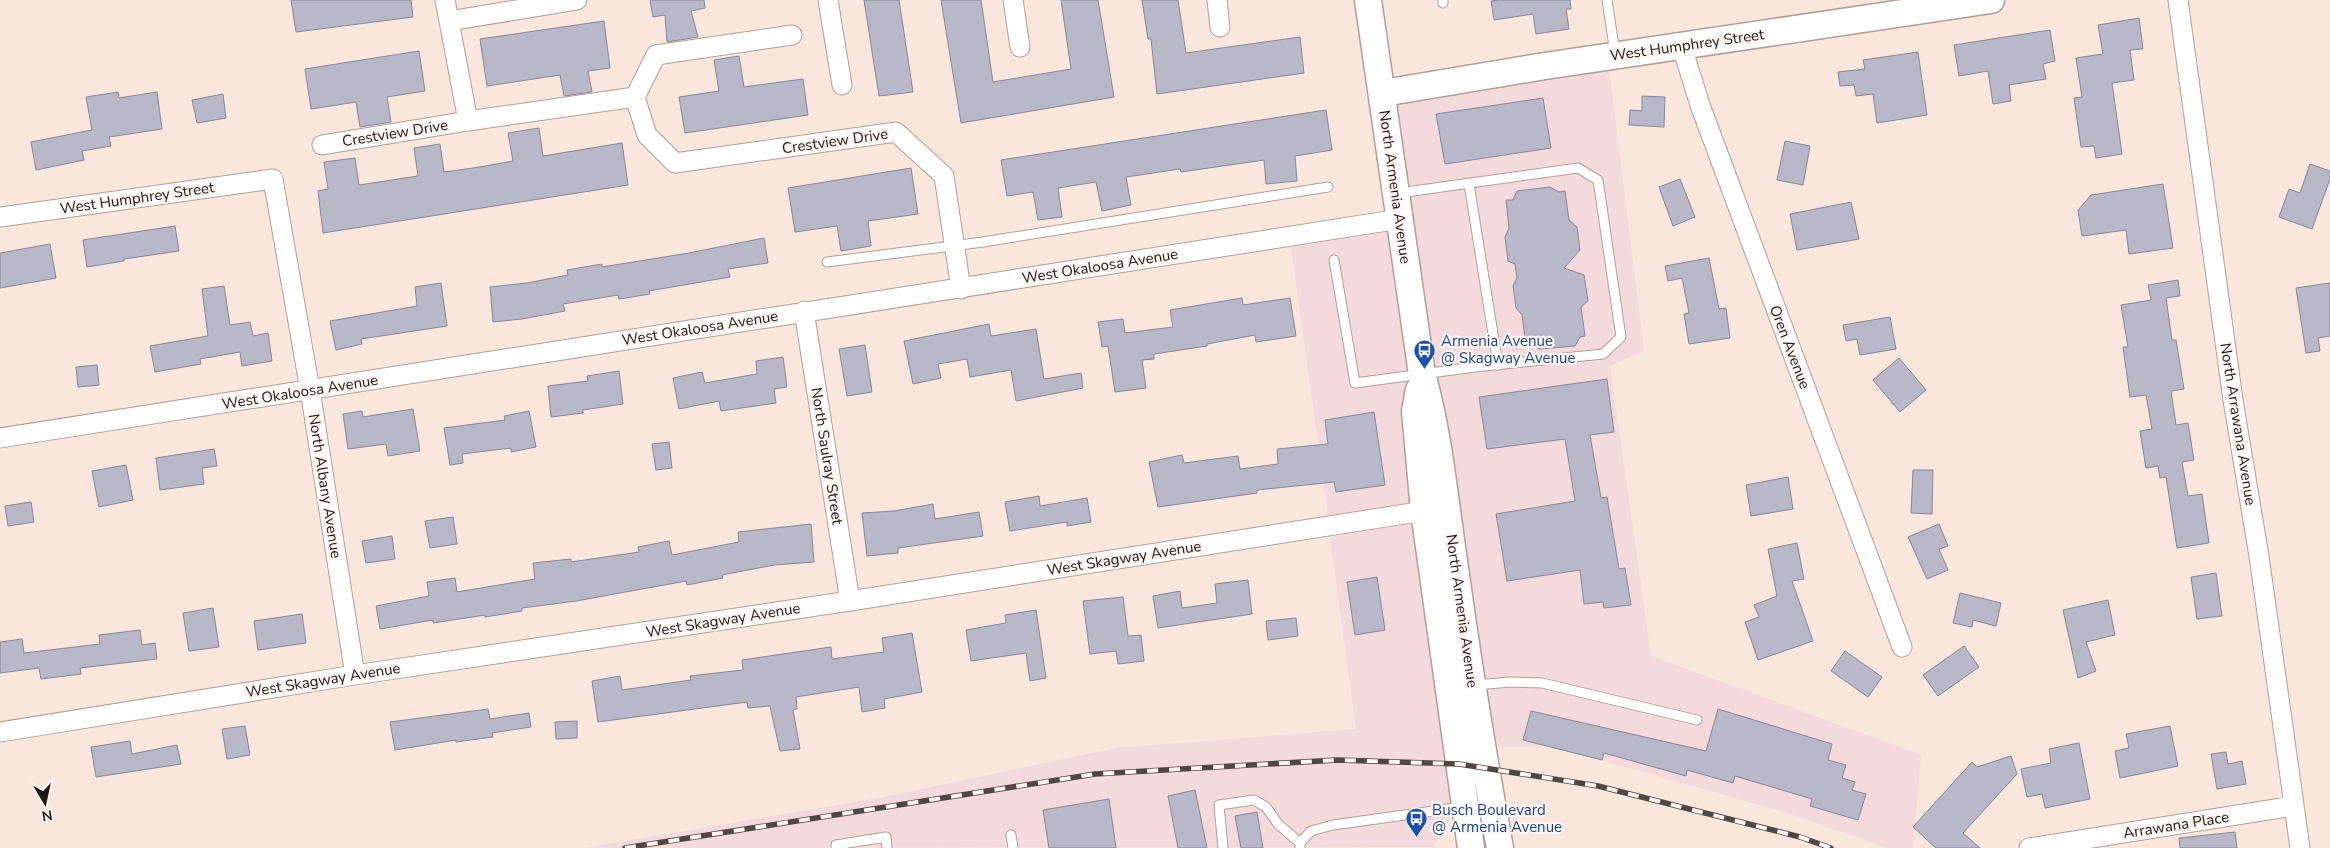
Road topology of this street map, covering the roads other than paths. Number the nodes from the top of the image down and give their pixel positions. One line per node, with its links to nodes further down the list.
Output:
1 (445, 0): 10 (street, Crestview Drive)
2 (577, 0): 10 (street)
3 (828, 0): 16 (street)
4 (1013, 0): 14 (street)
5 (1217, 0): 11 (street)
6 (1368, 0): 17 (main road, North Armenia Avenue)
7 (1607, 0): 15 (lane)
8 (1991, 0): 13 (main road, West Humphrey Street)
9 (2178, 0): 43 (street, North Arrawana Avenue)
10 (449, 22): 19 (street, Crestview Drive)
11 (1220, 27)
12 (792, 35): 18 (street)
13 (1682, 46): 15 (main road, West Humphrey Street); 38 (street, Oren Avenue)
14 (1020, 47)
15 (1616, 56): 17 (main road, West Humphrey Street)
16 (842, 85)
17 (1383, 93): 24 (main road, North Armenia Avenue)
18 (635, 97): 19 (street, Crestview Drive); 27 (street, Crestview Drive)
19 (468, 121): 20 (street, Crestview Drive)
20 (322, 145)
21 (274, 179): 25 (street, West Humphrey Street); 34 (street, North Albany Avenue)
22 (1469, 184): 24 (lane); 32 (lane); 32 (lane)
23 (1328, 187): 27 (lane)
24 (1396, 193): 26 (main road, North Armenia Avenue)
25 (0, 217)
26 (1400, 219): 30 (street, West Okaloosa Avenue); 33 (main road, North Armenia Avenue)
27 (954, 245): 29 (lane); 30 (street, Crestview Drive)
28 (1334, 260): 33 (lane)
29 (827, 262)
30 (961, 289): 31 (street, West Okaloosa Avenue)
31 (804, 311): 34 (street, West Okaloosa Avenue); 37 (street, North Saulray Street)
32 (1498, 365): 33 (lane)
33 (1422, 374): 36 (main road, North Armenia Avenue)
34 (310, 390): 35 (street, West Okaloosa Avenue); 39 (street, North Albany Avenue)
35 (0, 438)
36 (1436, 510): 37 (street, West Skagway Avenue); 40 (main road, North Armenia Avenue); 44 (main road, North Armenia Avenue)
37 (850, 601): 39 (street, West Skagway Avenue)
38 (1902, 647)
39 (355, 675): 42 (street, West Skagway Avenue)
40 (1473, 686): 41 (lane); 52 (main road, North Armenia Avenue)
41 (1697, 720)
42 (0, 732)
43 (2294, 806): 53 (street, Arrawana Place); 54 (street, North Arrawana Avenue)
44 (1465, 807): 46 (lane); 51 (main road, North Armenia Avenue)
45 (1011, 835): 49 (lane)
46 (1300, 845): 50 (lane)
47 (836, 848): 48 (lane)
48 (888, 848)
49 (1013, 848)
50 (1223, 848)
51 (1471, 848)
52 (1500, 848)
53 (2029, 848)
54 (2300, 848)

